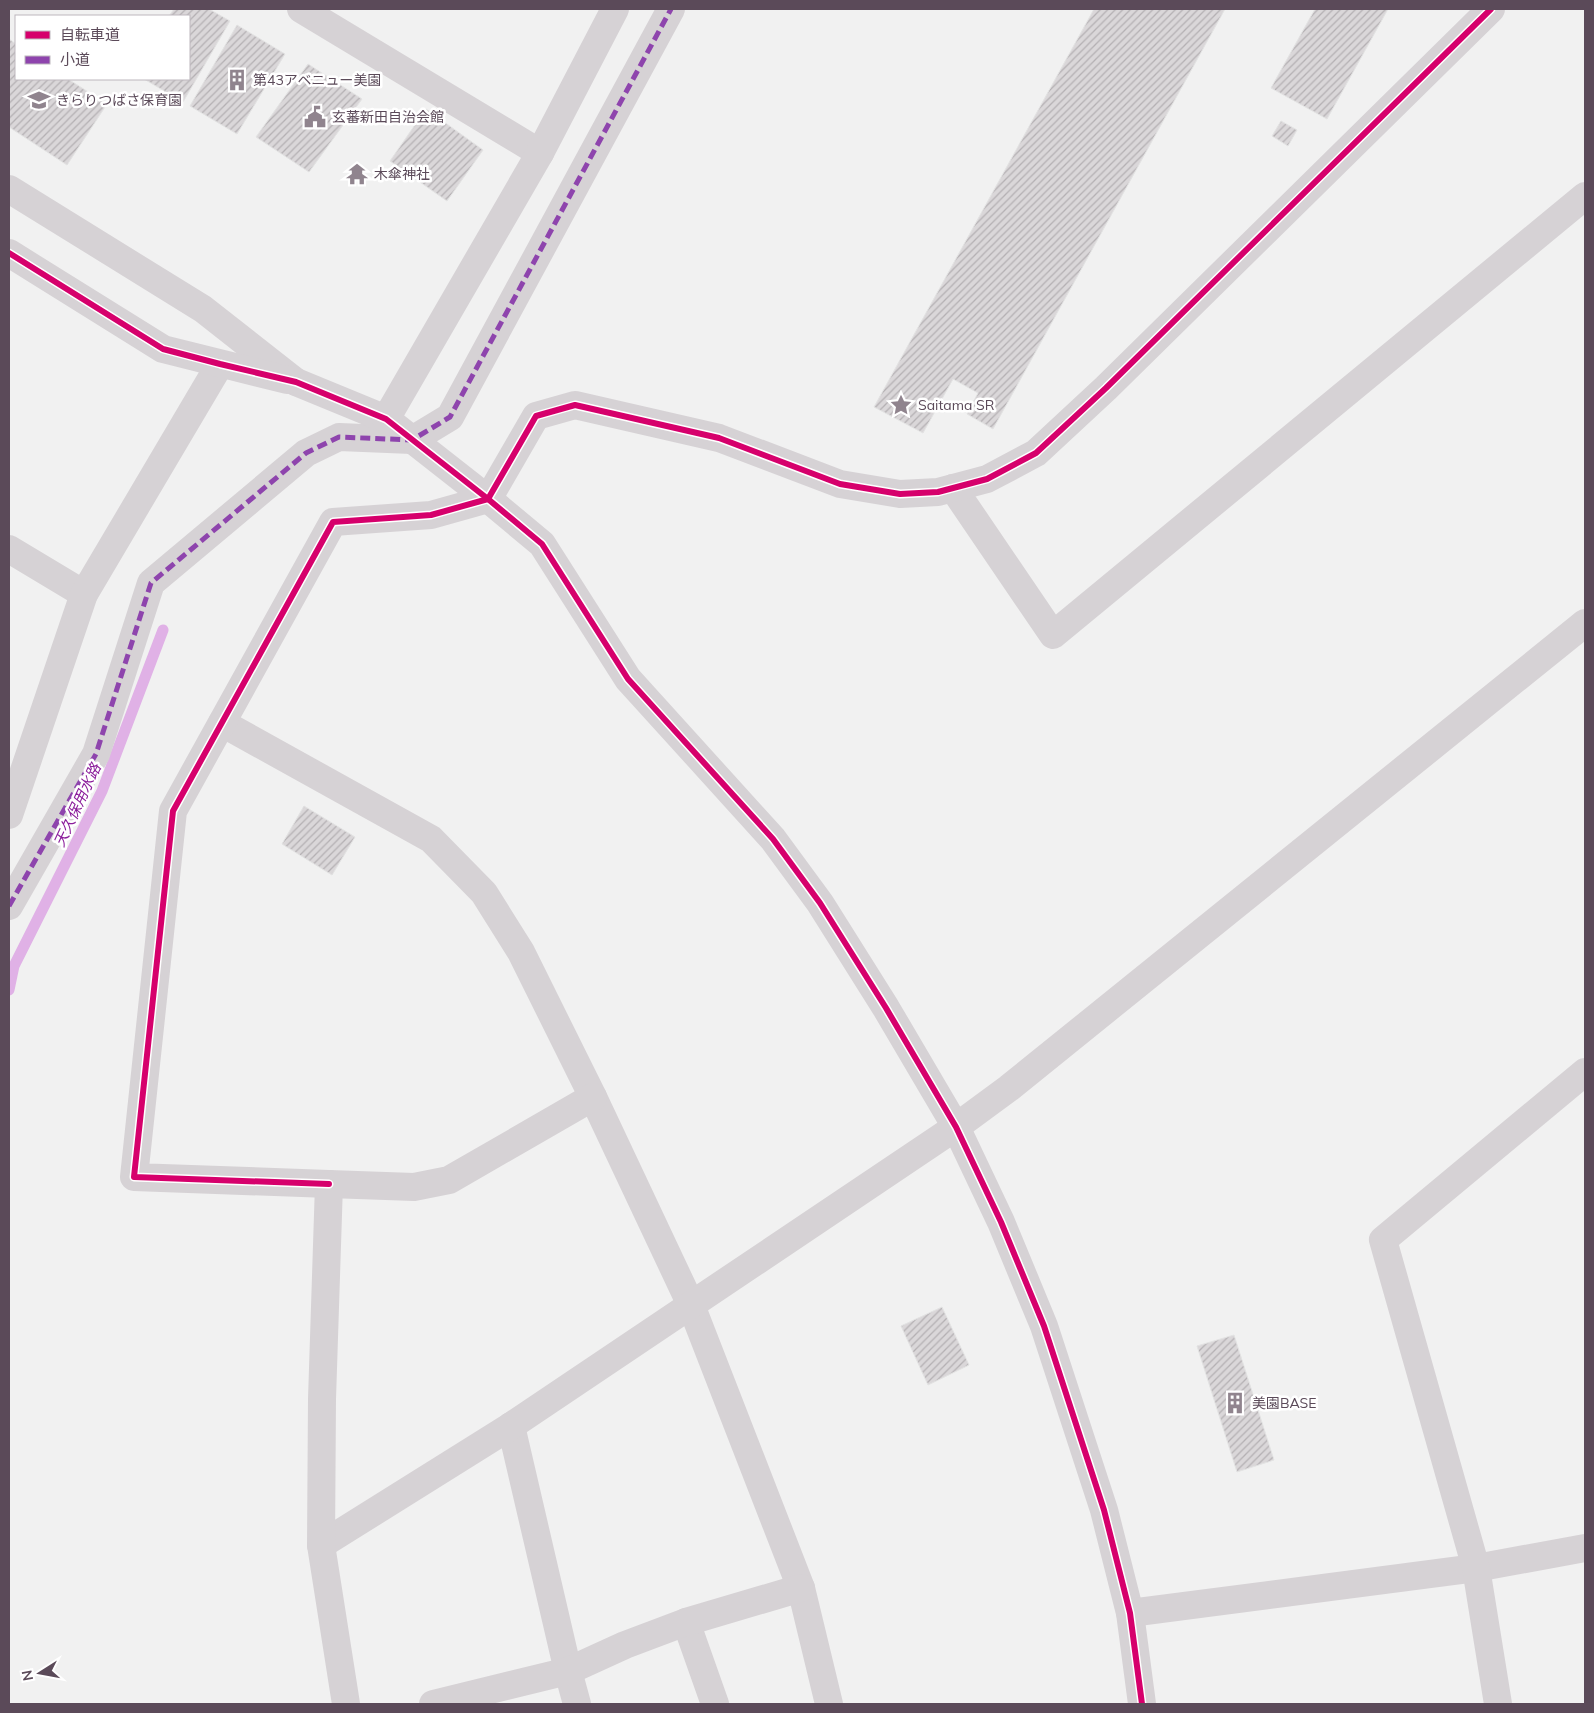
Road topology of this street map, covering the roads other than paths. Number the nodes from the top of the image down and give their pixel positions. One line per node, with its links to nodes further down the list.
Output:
1 (301, 9): 5 (street)
2 (615, 9): 5 (street)
3 (671, 9): 12 (street)
4 (1491, 9): 13 (street)
5 (540, 153): 11 (street)
6 (9, 189): 10 (street)
7 (1585, 196): 13 (street)
8 (9, 253): 9 (street)
9 (220, 364): 10 (street); 16 (street)
10 (296, 382): 11 (street)
11 (386, 419): 12 (street)
12 (412, 440): 14 (street); 20 (street)
13 (953, 488): 14 (street)
14 (488, 499): 18 (street); 23 (street)
15 (9, 549): 16 (street)
16 (84, 594): 19 (street)
17 (1585, 623): 23 (street)
18 (222, 723): 22 (street); 24 (street)
19 (9, 815)
20 (9, 906)
21 (1585, 1072): 29 (street)
22 (593, 1097): 24 (street); 25 (street)
23 (956, 1127): 25 (street); 31 (street)
24 (329, 1184): 27 (street)
25 (691, 1305): 26 (street); 30 (street)
26 (511, 1426): 27 (street); 33 (street)
27 (321, 1545): 34 (street)
28 (1585, 1548): 29 (street)
29 (1476, 1568): 31 (street); 40 (street)
30 (801, 1588): 32 (street); 38 (street)
31 (1130, 1613): 39 (street)
32 (686, 1622): 33 (street); 37 (street)
33 (568, 1671): 35 (street); 36 (street)
34 (346, 1704)
35 (433, 1704)
36 (577, 1704)
37 (715, 1704)
38 (829, 1704)
39 (1142, 1704)
40 (1498, 1704)

